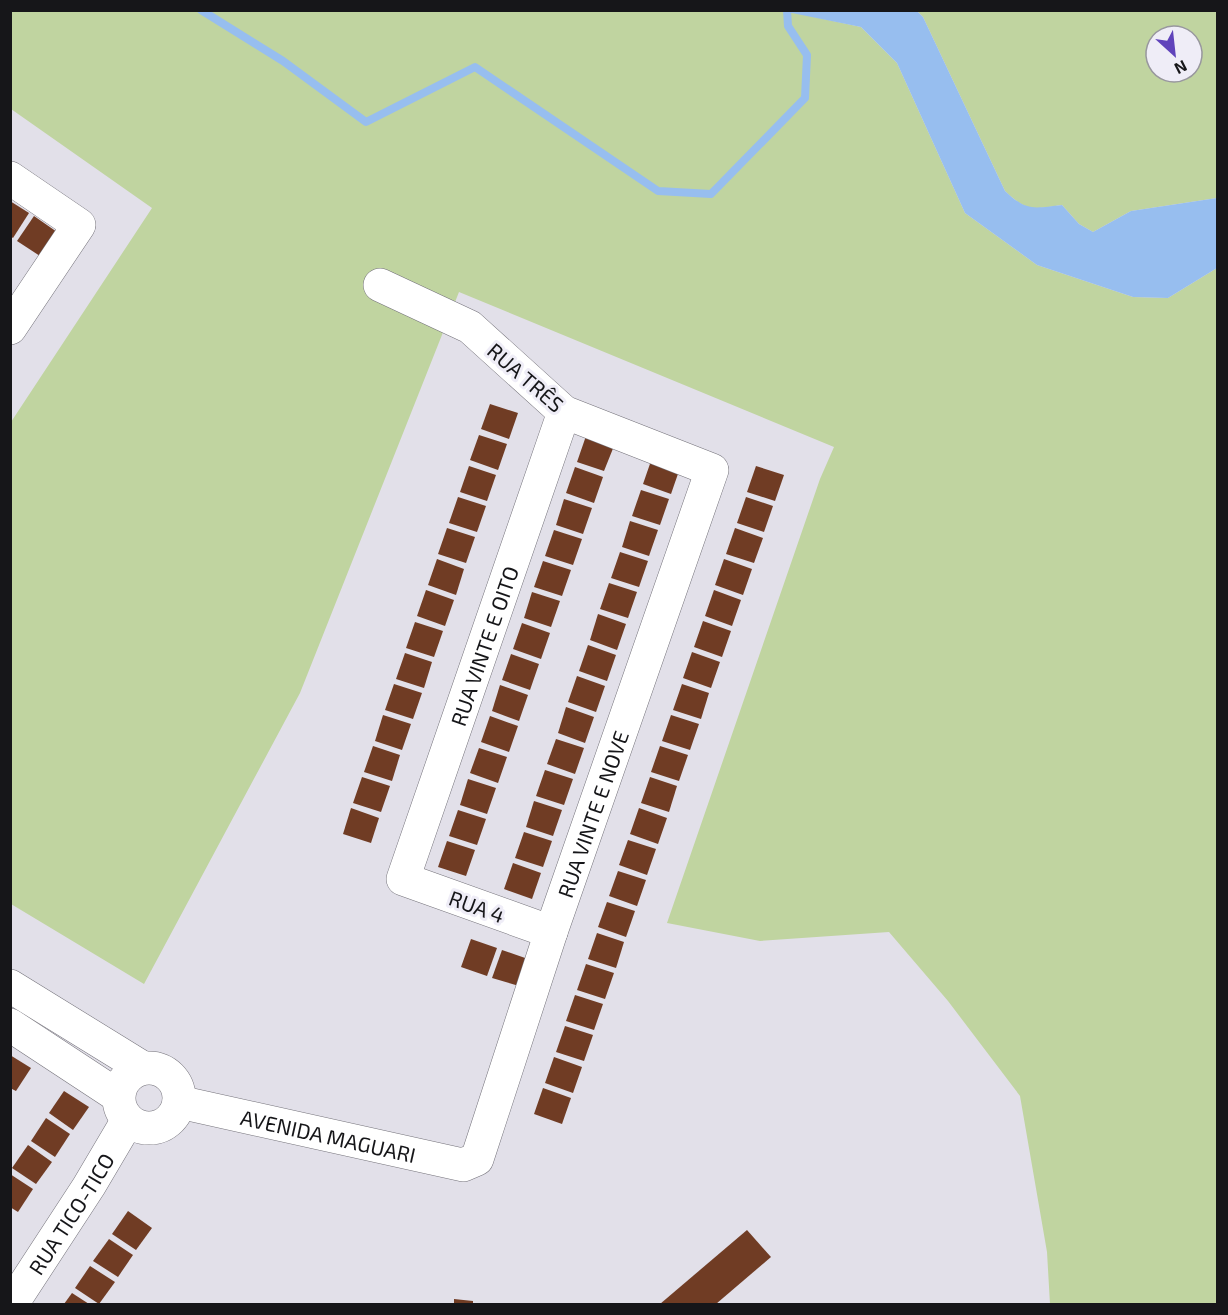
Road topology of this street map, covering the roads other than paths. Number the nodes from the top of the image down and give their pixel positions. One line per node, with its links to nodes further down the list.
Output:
1 (10, 178): 3 (street)
2 (380, 285): 4 (street, RUA TRÊS)
3 (10, 328)
4 (564, 412): 5 (street, RUA TRÊS); 6 (street, RUA VINTE E OITO)
5 (712, 470): 7 (street, RUA VINTE E NOVE)
6 (403, 879): 7 (street, RUA 4)
7 (551, 932): 13 (street, RUA VINTE E NOVE)
8 (10, 986): 10 (street)
9 (10, 1026): 12 (street)
10 (143, 1068): 11 (street); 12 (street)
11 (179, 1102): 12 (street); 13 (street, AVENIDA MAGUARI)
12 (123, 1108): 14 (street, RUA TICO-TICO)
13 (477, 1159)
14 (12, 1305)

